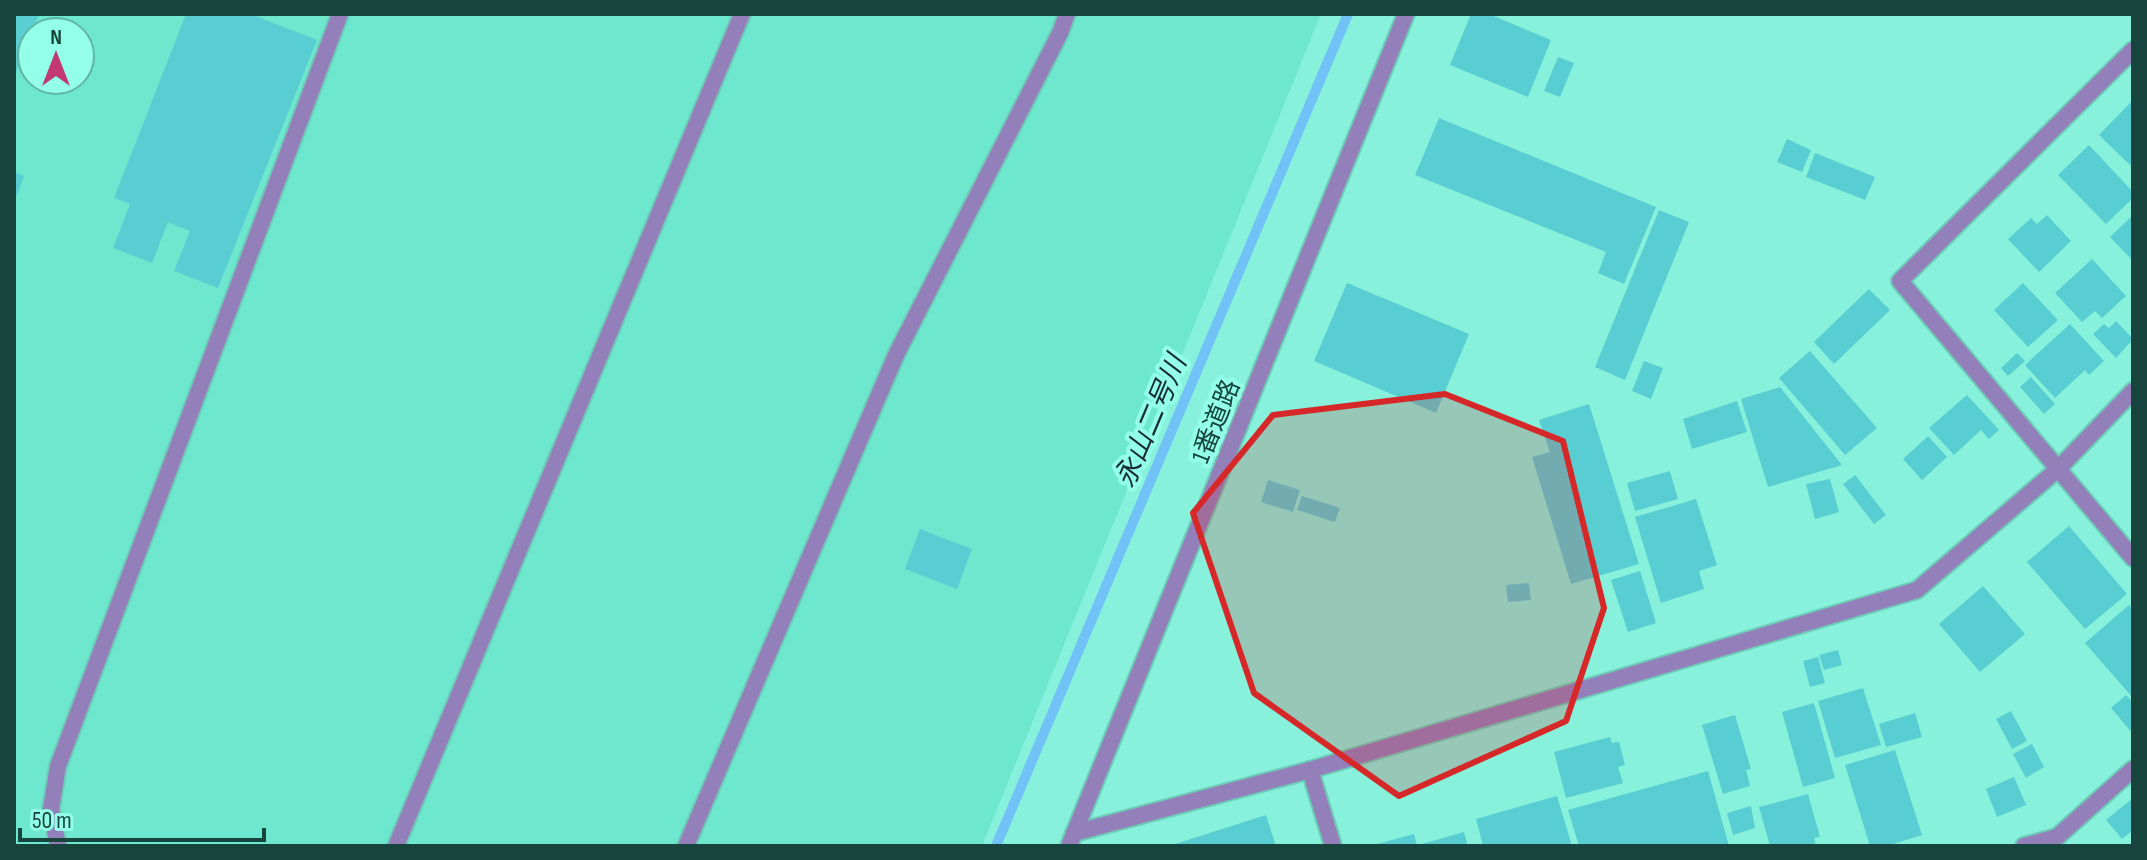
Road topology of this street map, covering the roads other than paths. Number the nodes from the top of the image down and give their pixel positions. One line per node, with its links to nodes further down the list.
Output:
1 (340, 14): 12 (street)
2 (742, 14): 13 (street)
3 (1067, 14): 14 (street)
4 (1406, 14): 11 (street, 1番道路)
5 (2133, 50): 7 (street)
6 (2133, 391): 7 (street)
7 (2058, 469): 8 (street); 10 (street)
8 (2133, 558)
9 (2133, 769): 16 (street)
10 (1310, 770): 11 (street); 15 (street)
11 (1072, 840)
12 (58, 846)
13 (396, 846)
14 (686, 846)
15 (1333, 846)
16 (2024, 846)

